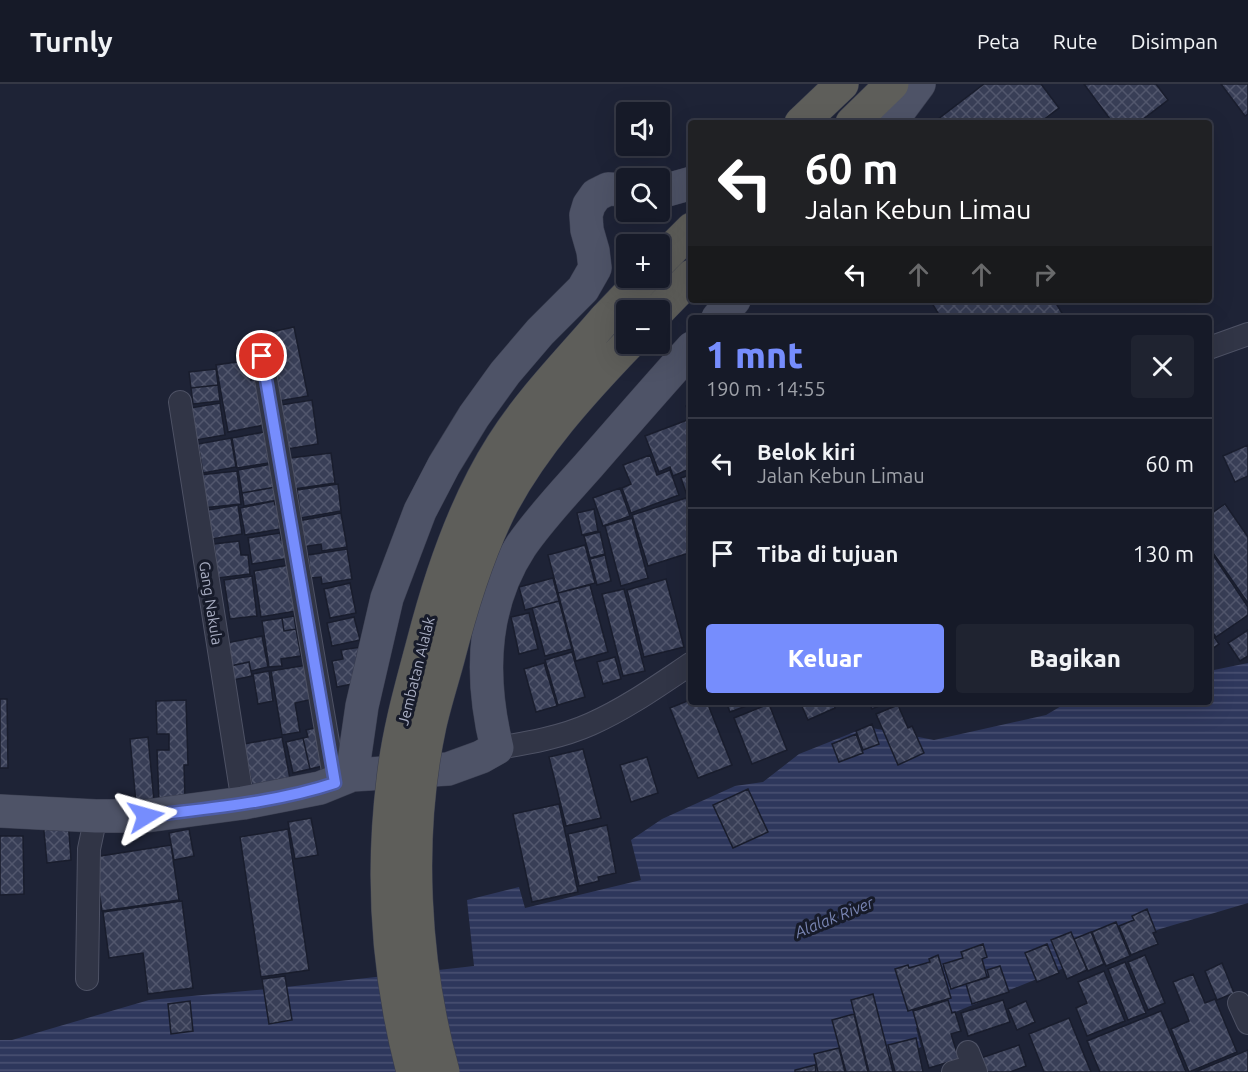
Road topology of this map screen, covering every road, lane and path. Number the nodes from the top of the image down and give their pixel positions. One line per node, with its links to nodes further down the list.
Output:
1 (842, 84): 4 (highway)
2 (892, 84): 5 (highway)
3 (919, 84): 6 (main road)
4 (804, 120)
5 (855, 120)
6 (892, 120)
7 (688, 184): 9 (main road)
8 (616, 189): 25 (main road)
9 (670, 189)
10 (688, 233): 11 (highway)
11 (670, 251)
12 (688, 280): 14 (highway)
13 (635, 288): 30 (highway, Jembatan Alalak, bridge)
14 (669, 300)
15 (731, 303): 16 (main road)
16 (721, 315)
17 (1248, 334): 18 (street)
18 (1212, 347)
19 (688, 353): 24 (main road)
20 (618, 354): 31 (highway, Jembatan Alalak, bridge)
21 (262, 356): 25 (street)
22 (180, 402): 26 (street, Gang Nakula)
23 (688, 666): 24 (street)
24 (497, 748): 25 (main road)
25 (343, 779): 26 (main road)
26 (243, 803): 28 (main road)
27 (0, 811): 28 (main road)
28 (96, 816): 29 (street)
29 (87, 979)
30 (413, 1072)
31 (443, 1072)

